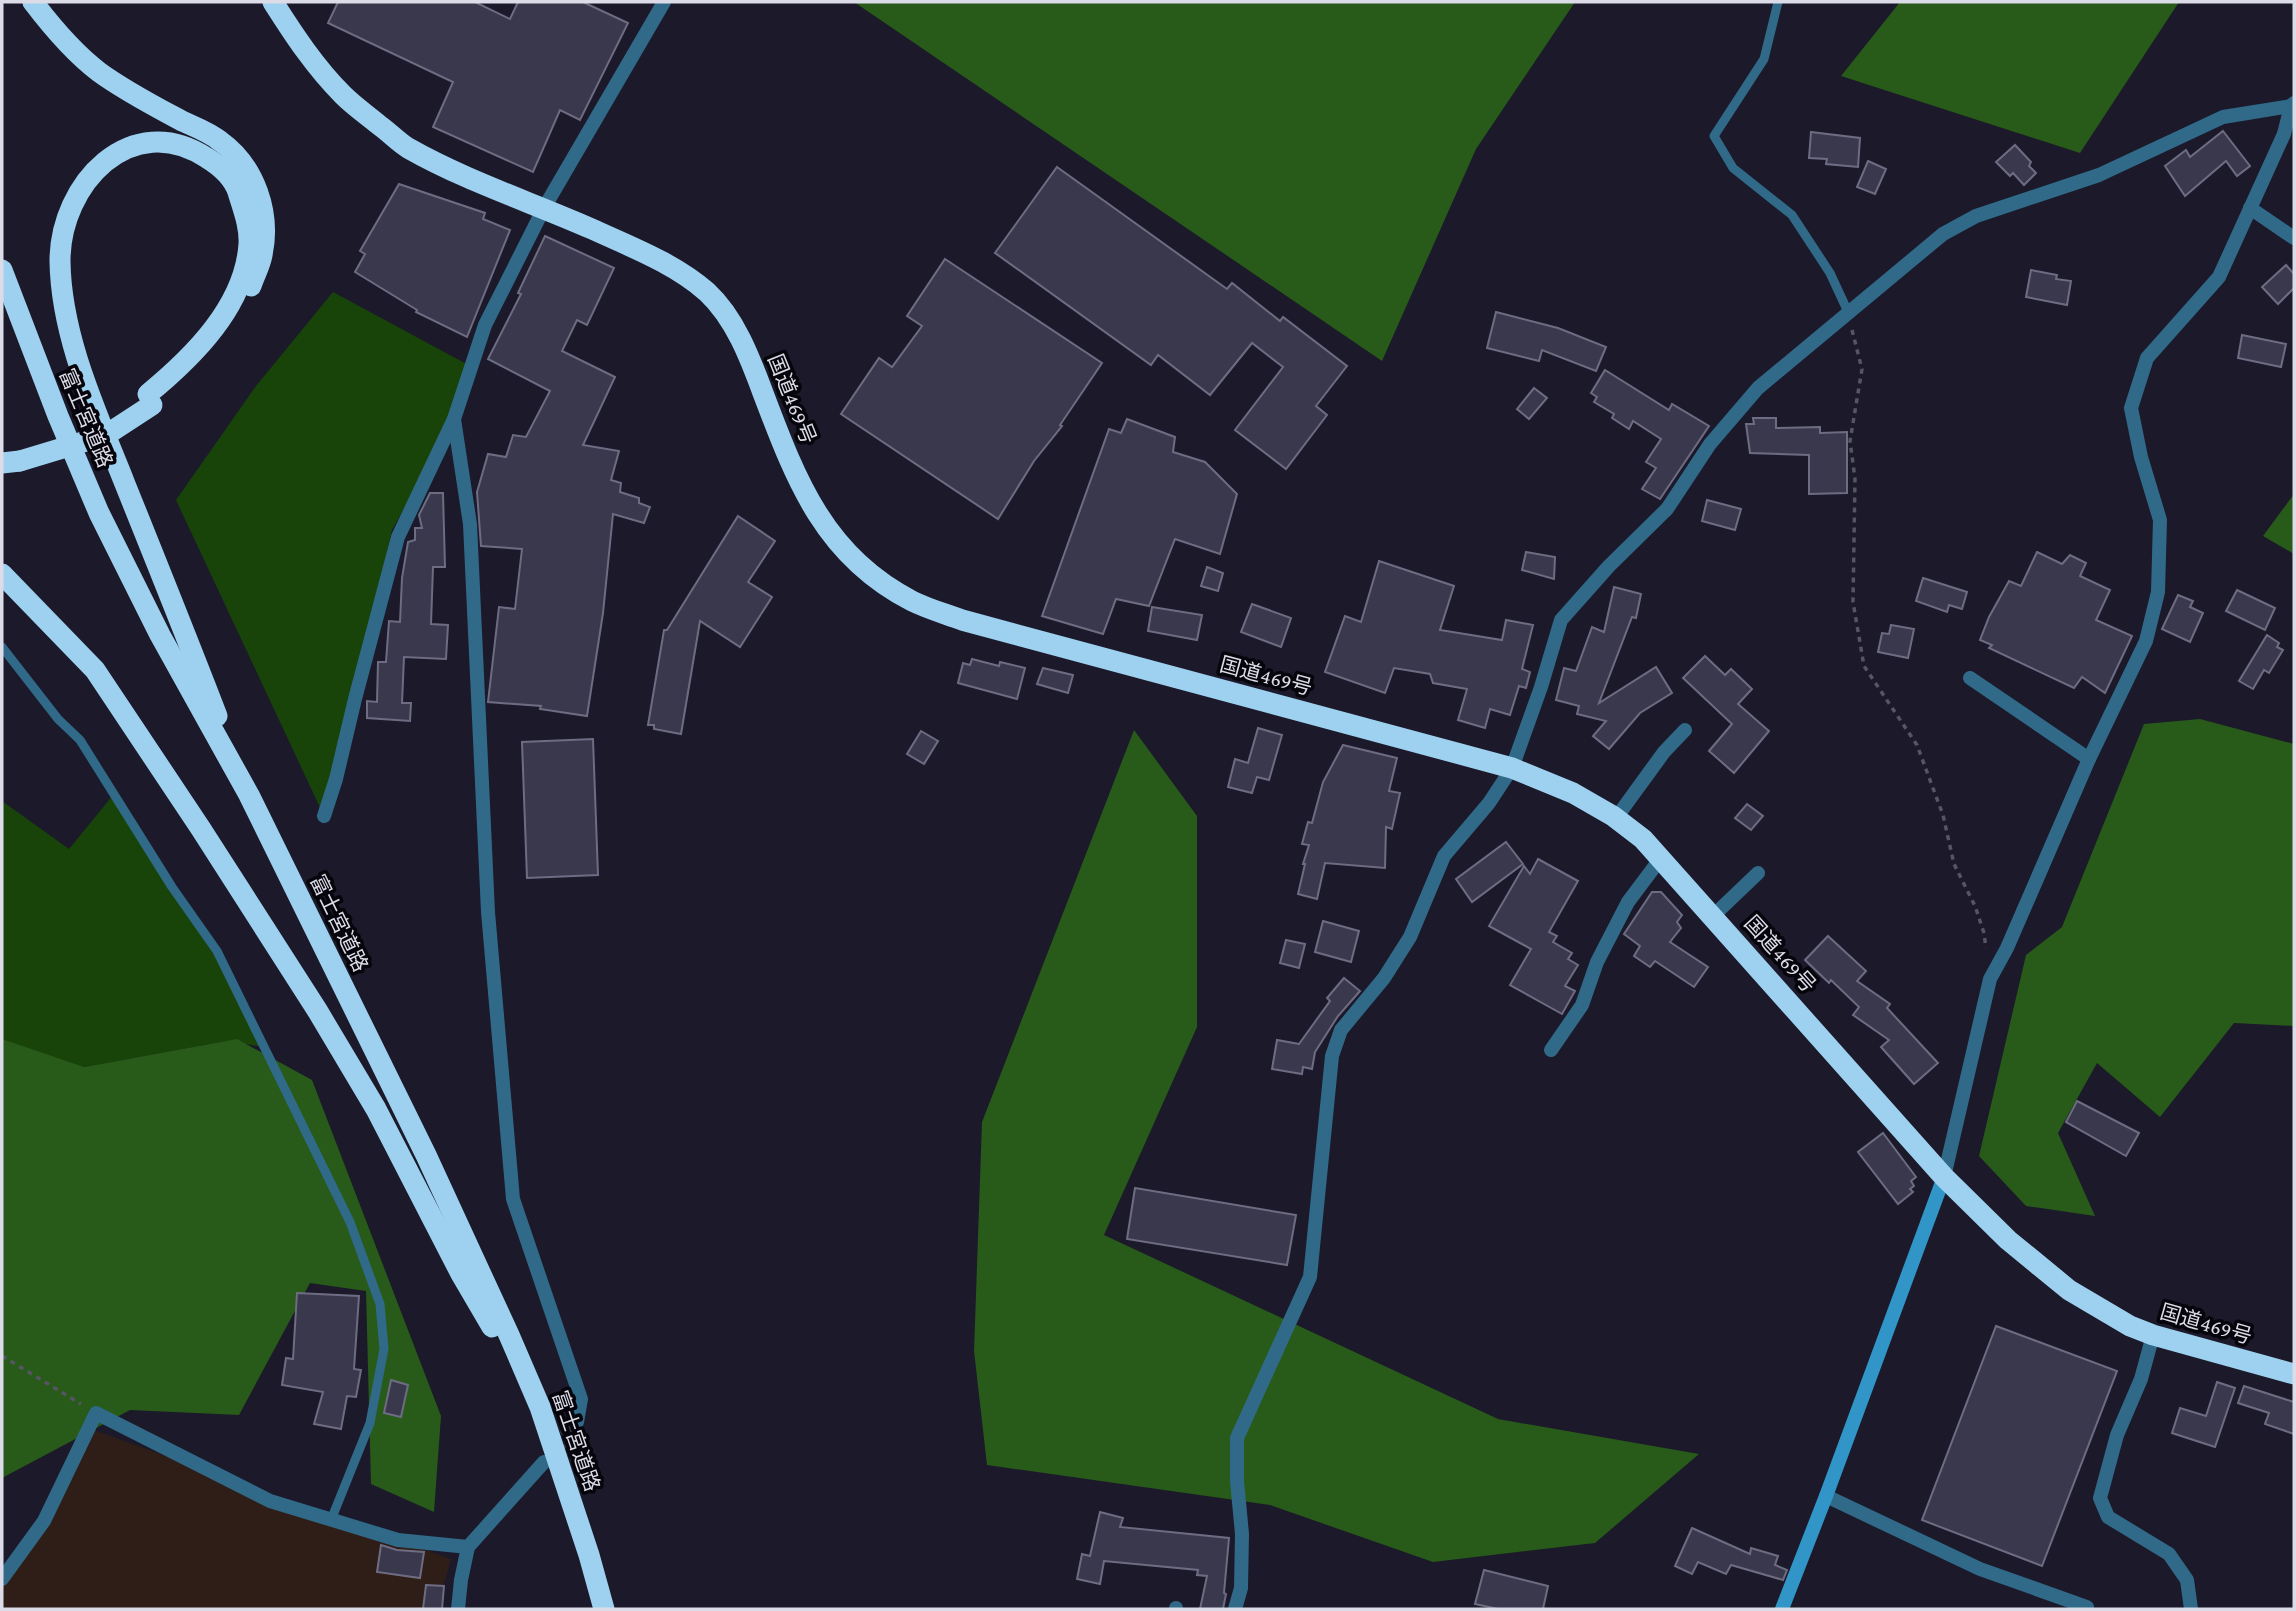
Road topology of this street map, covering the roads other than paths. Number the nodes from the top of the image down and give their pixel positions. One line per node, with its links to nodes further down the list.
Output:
1 (33, 2): 11 (highway)
2 (273, 2): 6 (highway, 国道469号)
3 (664, 2): 6 (street)
4 (1778, 2): 10 (lane)
5 (2293, 105): 7 (street); 10 (street)
6 (544, 208): 12 (street); 19 (highway, 国道469号)
7 (2250, 208): 8 (street); 18 (street)
8 (2294, 237)
9 (2, 270): 20 (highway, 富士宮道路)
10 (1849, 314): 19 (street)
11 (150, 399): 13 (highway, bridge); 20 (highway)
12 (454, 419): 21 (street); 31 (street)
13 (10, 456)
14 (2, 574): 30 (highway)
15 (2, 647): 34 (lane)
16 (1970, 678): 18 (street)
17 (1685, 730): 22 (street)
18 (2089, 759): 27 (street)
19 (1512, 768): 22 (highway, 国道469号); 40 (street)
20 (249, 795): 30 (highway, 富士宮道路)
21 (324, 816)
22 (1616, 818): 23 (highway, 国道469号)
23 (1661, 858): 25 (highway, 国道469号); 26 (street)
24 (1758, 873): 25 (street)
25 (1713, 915): 27 (highway, 国道469号)
26 (1550, 1050)
27 (1944, 1177): 28 (highway, 国道469号); 33 (street)
28 (2153, 1335): 29 (highway, 国道469号); 42 (street)
29 (2294, 1374)
30 (540, 1407): 39 (highway, 富士宮道路)
31 (577, 1422)
32 (544, 1462): 35 (street)
33 (1826, 1496): 37 (street); 41 (street)
34 (331, 1520): 35 (street); 36 (street)
35 (468, 1547): 38 (street)
36 (2, 1580)
37 (2087, 1607)
38 (458, 1609)
39 (604, 1609)
40 (1234, 1609)
41 (1782, 1609)
42 (2190, 1609)

